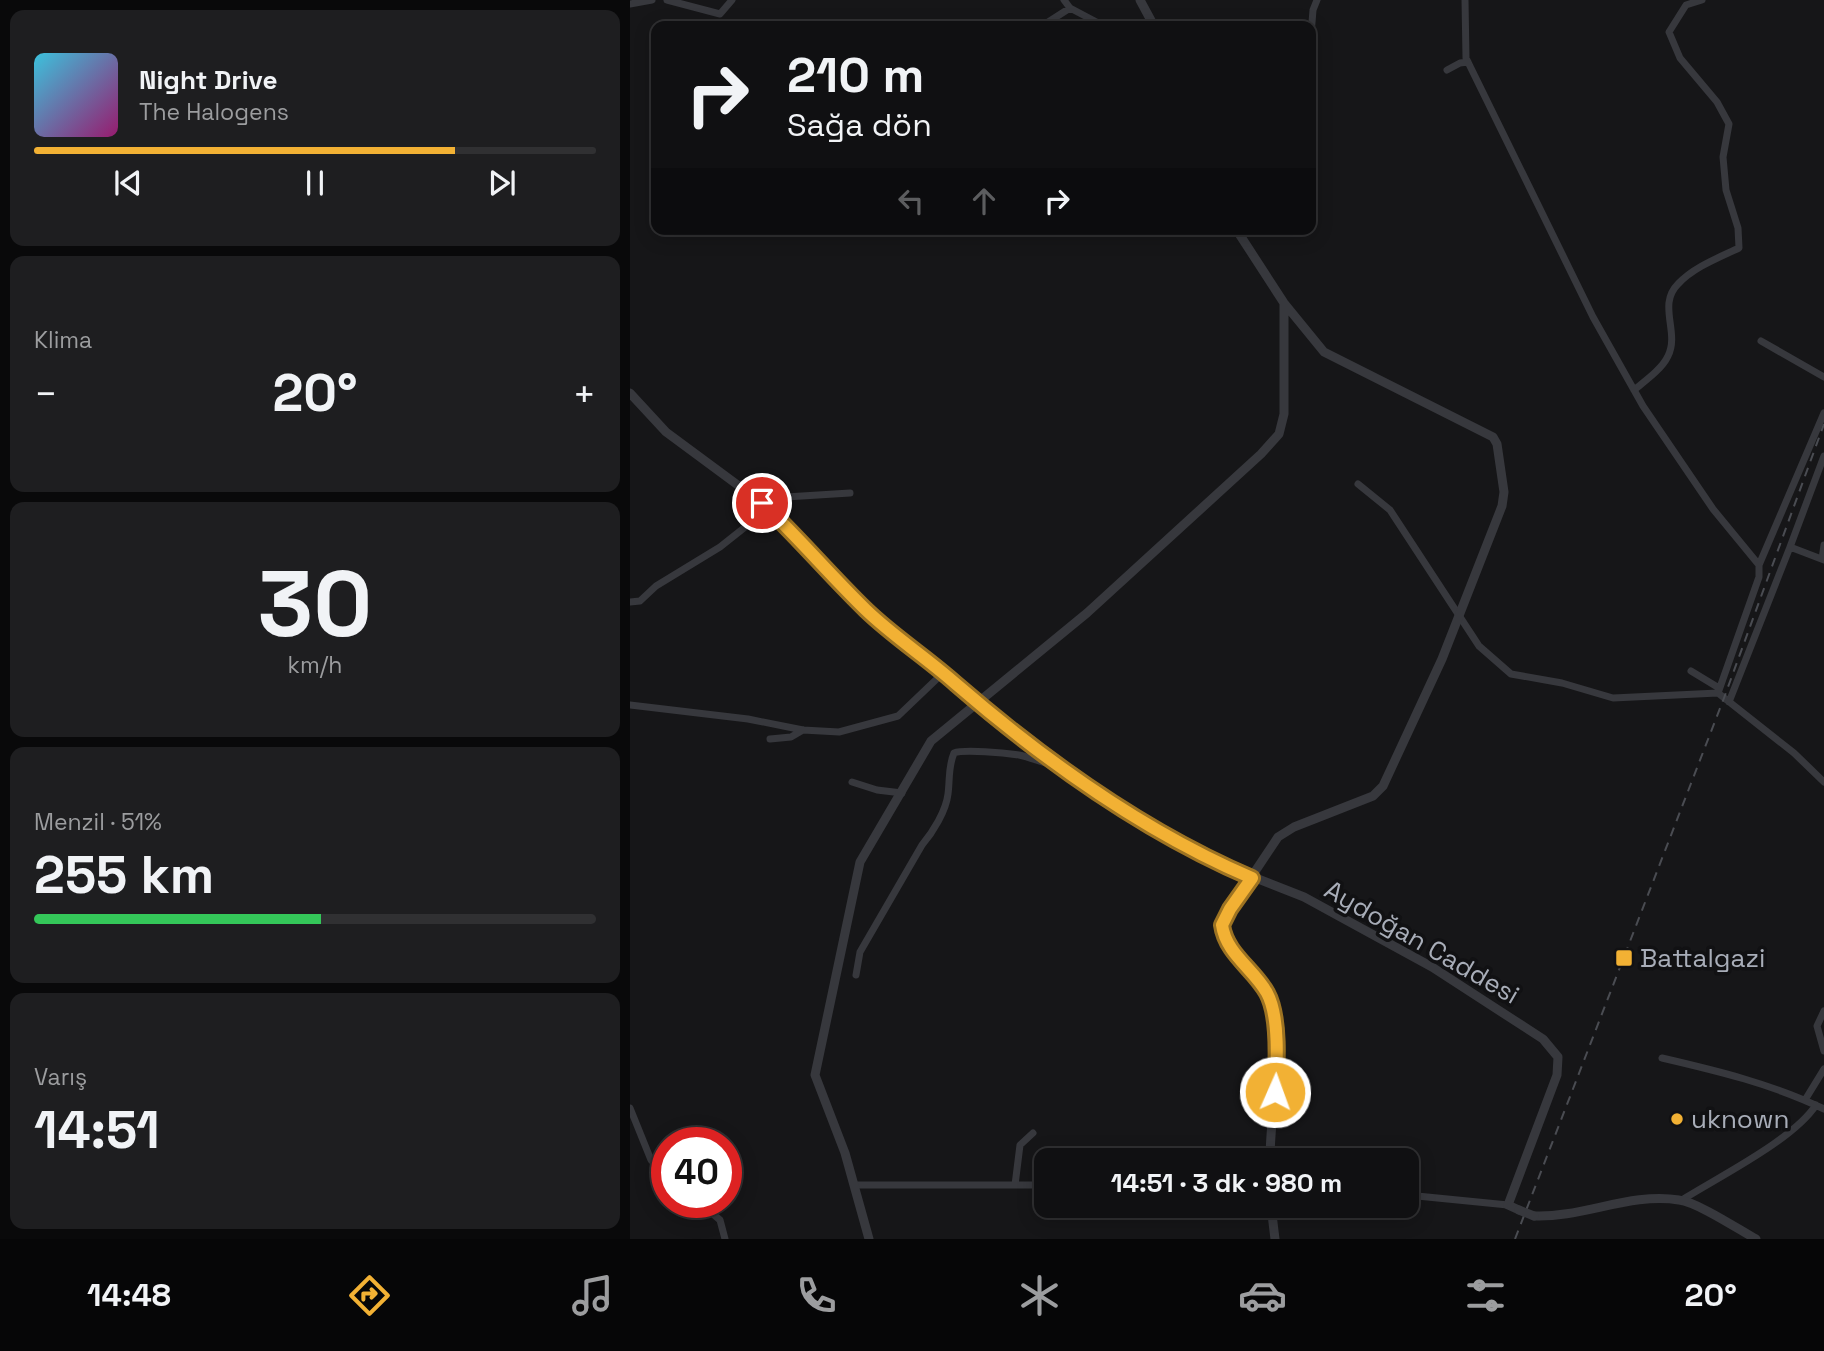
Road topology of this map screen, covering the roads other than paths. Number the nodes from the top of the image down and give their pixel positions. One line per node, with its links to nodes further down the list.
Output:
1 (652, 0): 9 (street)
2 (667, 0): 3 (street)
3 (732, 0)
4 (1064, 0): 10 (street)
5 (1140, 0): 13 (street)
6 (1317, 0): 14 (street)
7 (1465, 0): 15 (street)
8 (1702, 0): 21 (street)
9 (630, 4)
10 (1070, 8): 11 (street); 12 (street)
11 (1050, 21)
12 (1095, 21)
13 (1151, 21)
14 (1312, 21)
15 (1468, 62): 16 (street); 21 (street)
16 (1447, 70)
17 (1240, 235): 18 (street)
18 (1284, 303): 33 (street); 37 (street)
19 (1761, 341): 20 (street)
20 (1824, 377)
21 (1634, 390): 31 (street)
22 (630, 393): 27 (street, Aydoğan Caddesi)
23 (1824, 413): 31 (street)
24 (1824, 456): 29 (street)
25 (1357, 484): 33 (street)
26 (850, 493): 27 (street)
27 (772, 513): 32 (street); 35 (street, Aydoğan Caddesi)
28 (1824, 545): 30 (street)
29 (1790, 547): 30 (street); 38 (street)
30 (1823, 559)
31 (1759, 565): 36 (street)
32 (630, 602)
33 (1459, 615): 36 (street); 46 (street)
34 (1691, 671): 36 (street)
35 (943, 673): 37 (street, Aydoğan Caddesi); 40 (street)
36 (1718, 691): 38 (street)
37 (976, 702): 42 (street, Aydoğan Caddesi); 45 (street)
38 (1729, 702): 44 (street)
39 (630, 705): 40 (street)
40 (803, 730): 41 (street)
41 (770, 739)
42 (1062, 766): 46 (street, Aydoğan Caddesi); 47 (street)
43 (852, 782): 45 (street)
44 (1824, 782)
45 (902, 793): 58 (street)
46 (1252, 878): 56 (street); 63 (street, Aydoğan Caddesi)
47 (856, 975)
48 (1824, 1012): 49 (street)
49 (1824, 1049)
50 (1662, 1058): 52 (street)
51 (1824, 1069): 52 (street)
52 (1805, 1100): 53 (street)
53 (1820, 1107): 62 (street)
54 (630, 1108): 57 (street)
55 (1033, 1133): 59 (street)
56 (1271, 1148)
57 (651, 1160)
58 (854, 1185): 59 (street); 67 (street)
59 (1015, 1185): 60 (street)
60 (1034, 1185)
61 (1419, 1195): 63 (street)
62 (1682, 1200): 63 (street, bridge); 69 (street)
63 (1508, 1205)
64 (718, 1218): 66 (street)
65 (1272, 1218): 68 (street)
66 (725, 1239)
67 (869, 1239)
68 (1275, 1239)
69 (1756, 1239)

